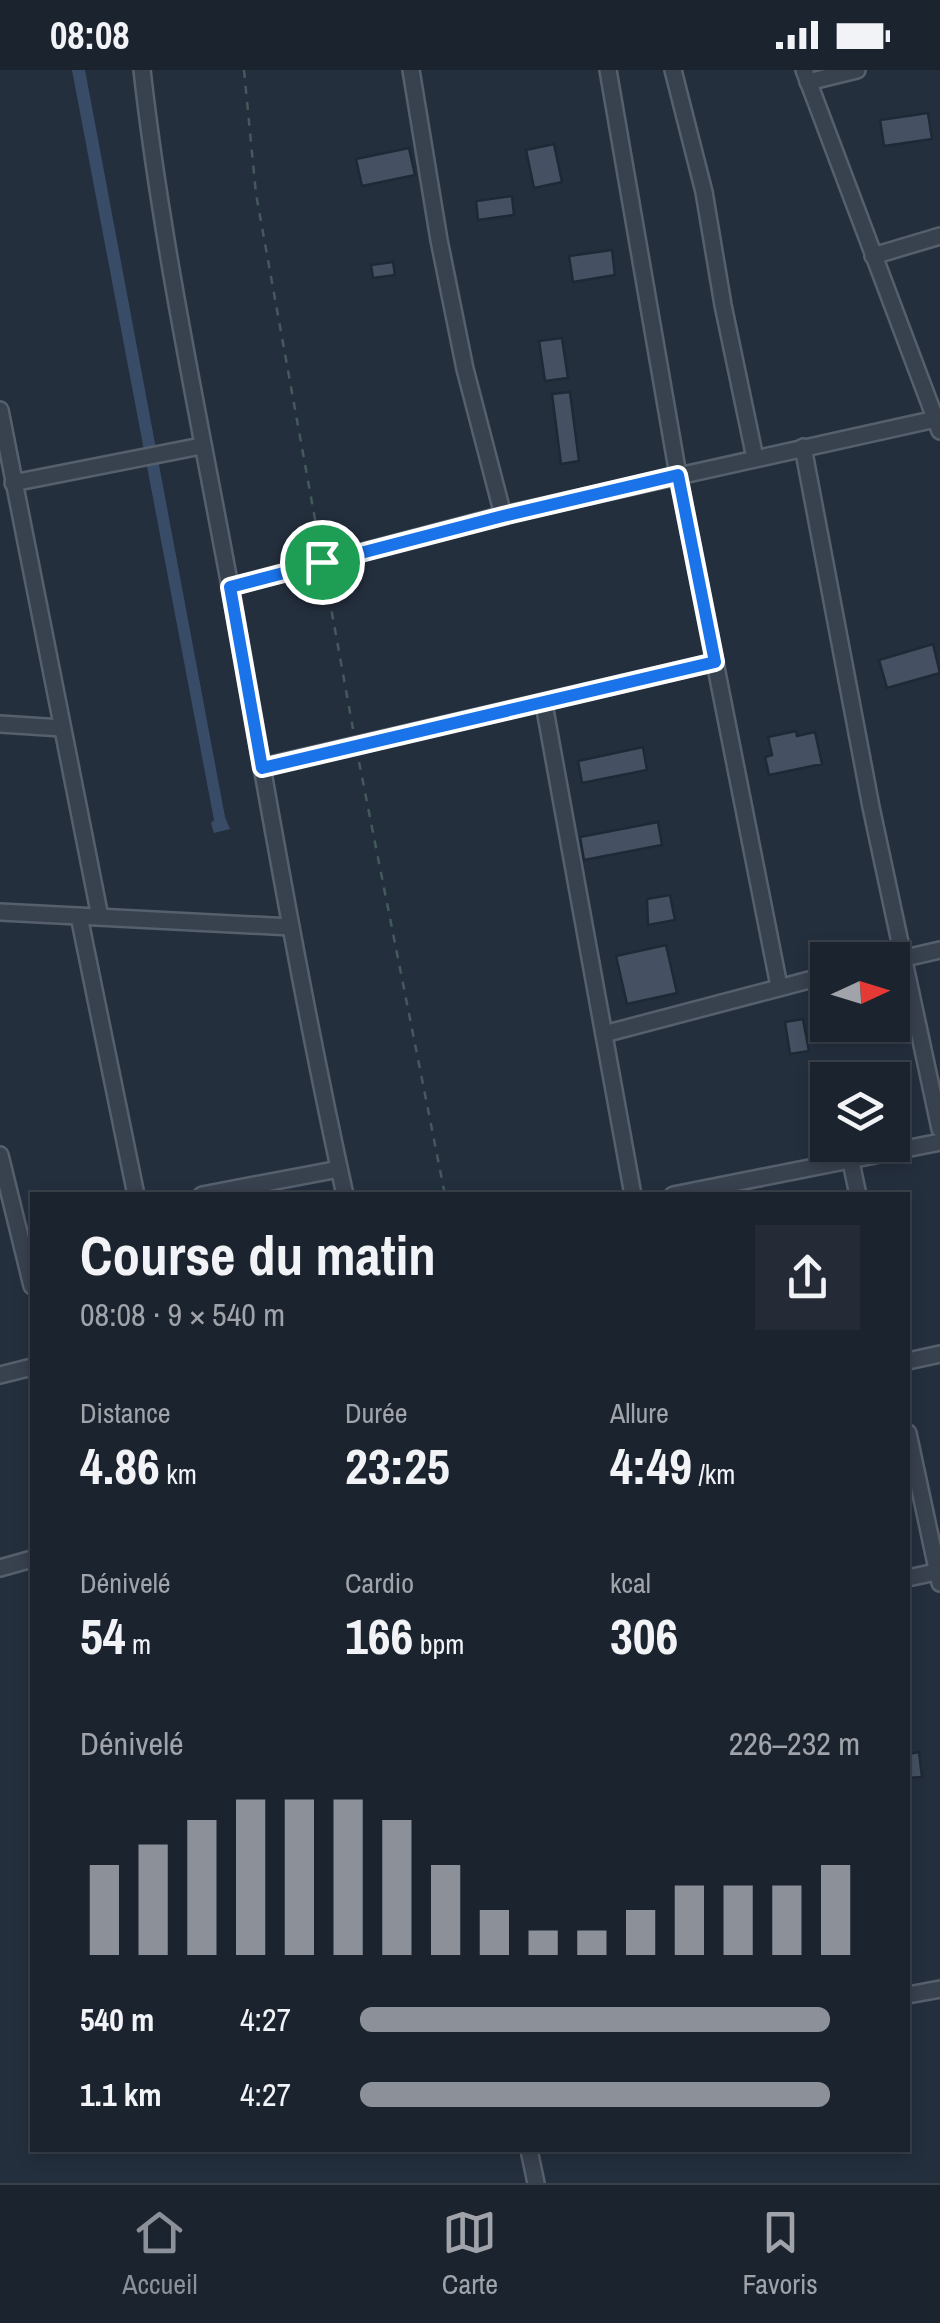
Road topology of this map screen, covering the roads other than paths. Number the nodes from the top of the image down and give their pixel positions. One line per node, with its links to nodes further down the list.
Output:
1 (142, 70): 11 (street)
2 (411, 70): 16 (street)
3 (608, 70): 14 (street)
4 (673, 70): 13 (street)
5 (856, 70): 6 (street)
6 (806, 76): 8 (street)
7 (940, 236): 8 (street)
8 (873, 256): 10 (street)
9 (0, 410): 15 (street)
10 (938, 423): 12 (street)
11 (201, 446): 15 (street); 17 (street)
12 (803, 447): 13 (street); 27 (street)
13 (755, 458): 14 (street)
14 (678, 475): 16 (street); 18 (street)
15 (13, 483): 21 (street)
16 (503, 516): 17 (street)
17 (230, 587): 22 (street)
18 (715, 662): 19 (street); 31 (street)
19 (544, 704): 22 (street); 33 (street)
20 (0, 724): 21 (street)
21 (62, 728): 25 (street)
22 (262, 768): 26 (street)
23 (0, 911): 24 (street)
24 (79, 916): 25 (street); 40 (street)
25 (100, 918): 26 (street)
26 (291, 927): 39 (street)
27 (895, 942)
28 (940, 950): 29 (street)
29 (910, 957)
30 (810, 979): 31 (street)
31 (779, 986): 33 (street)
32 (910, 1008): 34 (street)
33 (604, 1034): 43 (street)
34 (940, 1129)
35 (940, 1142): 36 (street)
36 (910, 1149)
37 (0, 1155): 46 (street)
38 (852, 1162): 44 (street); 45 (street)
39 (340, 1169): 41 (street); 42 (street)
40 (135, 1192)
41 (218, 1192)
42 (344, 1192)
43 (631, 1192)
44 (688, 1192)
45 (857, 1192)
46 (26, 1227): 47 (street)
47 (30, 1266)
48 (940, 1354): 49 (street)
49 (910, 1362)
50 (30, 1368): 51 (street)
51 (0, 1375)
52 (910, 1443): 55 (street)
53 (30, 1560): 54 (street)
54 (0, 1568)
55 (939, 1575): 56 (street)
56 (910, 1578)
57 (940, 1989): 58 (street)
58 (910, 1995)
59 (529, 2152): 60 (street)
60 (536, 2183)

